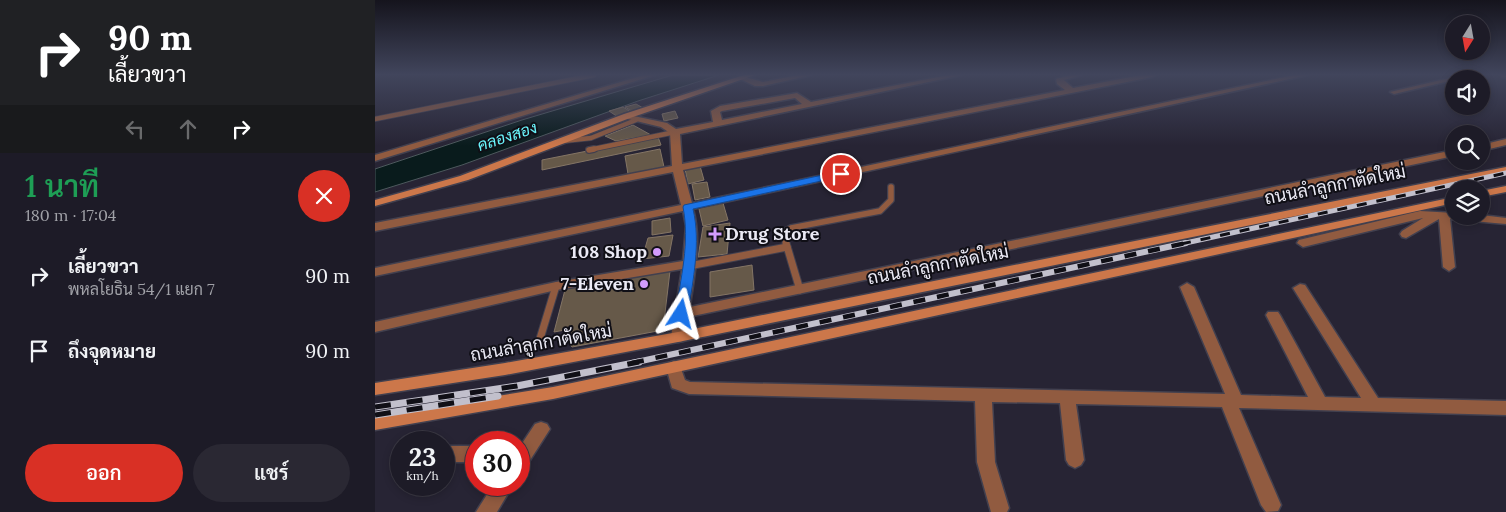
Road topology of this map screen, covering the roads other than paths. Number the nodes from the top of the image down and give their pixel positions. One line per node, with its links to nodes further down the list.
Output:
1 (475, 99): 11 (lane)
2 (572, 99): 18 (street)
3 (684, 99): 10 (main road)
4 (773, 99): 12 (street)
5 (803, 99): 9 (street)
6 (839, 99): 9 (street)
7 (1026, 99): 19 (street)
8 (1192, 99): 26 (street)
9 (809, 105): 12 (street)
10 (631, 118): 13 (street); 25 (main road)
11 (375, 119)
12 (720, 123): 13 (street)
13 (672, 130): 16 (lane); 19 (street)
14 (1506, 142): 15 (street)
15 (1490, 146)
16 (589, 150)
17 (1445, 155): 41 (street)
18 (375, 158)
19 (677, 168): 26 (street); 31 (street)
20 (1506, 170): 45 (main road, ถนนลำลูกกาตัดใหม่)
21 (891, 187): 34 (lane)
22 (1506, 189): 23 (main road)
23 (1490, 192)
24 (1445, 202): 47 (main road)
25 (375, 203)
26 (688, 207): 35 (street); 37 (street)
27 (1445, 215): 32 (street); 33 (street)
28 (1490, 219): 29 (street)
29 (1506, 221)
30 (1446, 225): 36 (street)
31 (375, 227)
32 (1407, 234)
33 (1303, 243)
34 (787, 247): 35 (lane); 41 (lane)
35 (689, 265): 38 (street); 42 (street)
36 (1449, 268)
37 (375, 272)
38 (556, 286): 44 (street); 46 (lane)
39 (1187, 287): 51 (street)
40 (1300, 288): 53 (street)
41 (800, 290): 42 (street)
42 (681, 314): 45 (street)
43 (1273, 315): 52 (street)
44 (375, 327)
45 (678, 337): 48 (main road, ถนนลำลูกกาตัดใหม่)
46 (539, 342)
47 (674, 367): 49 (street); 55 (main road)
48 (375, 389)
49 (983, 394): 50 (street); 61 (street)
50 (1067, 396): 51 (street); 58 (street)
51 (1231, 400): 52 (street); 60 (street)
52 (1319, 402): 53 (street)
53 (1373, 404): 54 (street)
54 (1506, 408)
55 (375, 423)
56 (541, 429): 57 (street)
57 (530, 444)
58 (1075, 460)
59 (497, 496): 62 (street)
60 (1271, 505)
61 (999, 508)
62 (486, 512)

